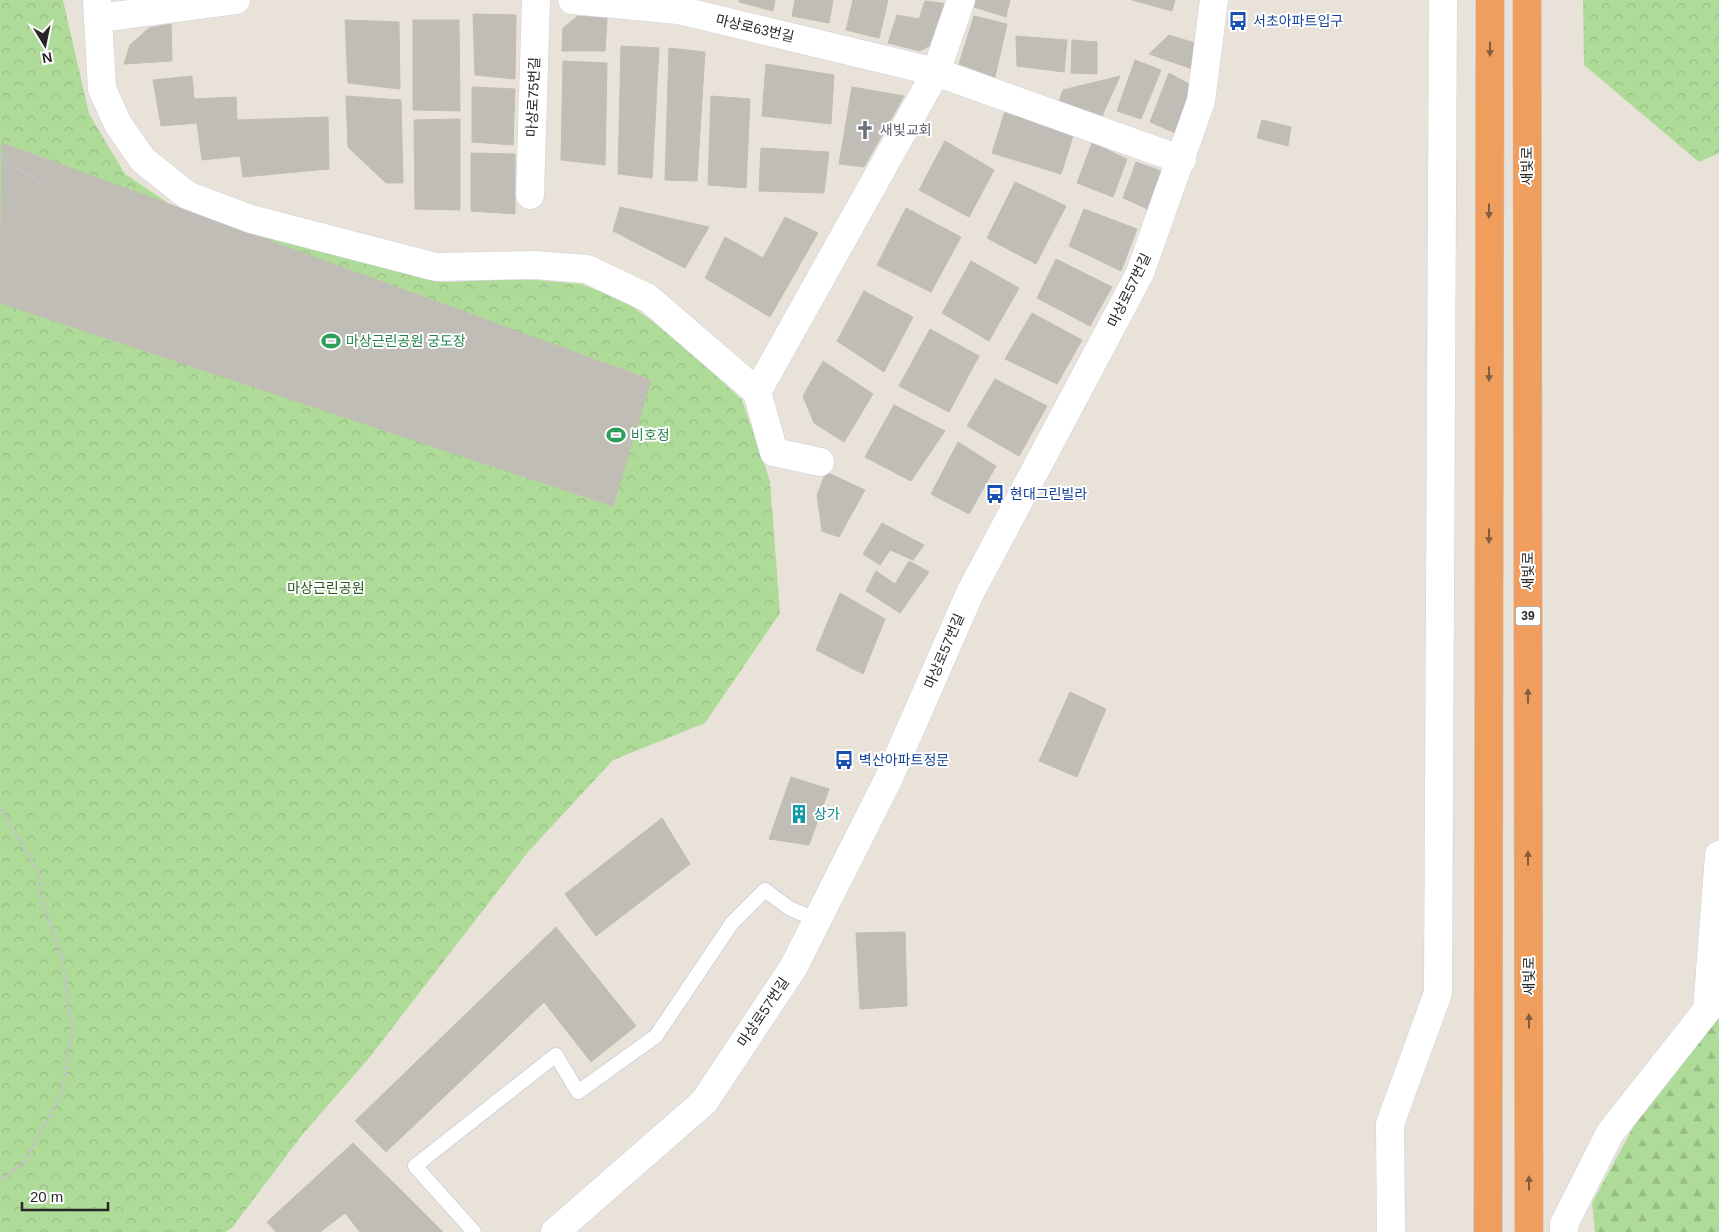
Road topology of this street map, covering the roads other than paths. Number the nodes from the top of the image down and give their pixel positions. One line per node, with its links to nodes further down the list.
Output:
1 (236, 0): 9 (street)
2 (536, 0): 12 (street, 마상로75번길)
3 (572, 0): 10 (street, 마상로63번길)
4 (962, 0): 10 (street)
5 (1214, 0): 11 (street, 마상로57번길)
6 (1443, 0): 19 (street)
7 (1490, 0): 20 (highway, one-way to 20)
8 (1527, 0): 21 (highway, 새빛로 / 39, one-way to 8)
9 (98, 9): 13 (street)
10 (936, 72): 11 (street, 마상로63번길); 13 (street)
11 (1182, 160): 16 (street, 마상로57번길)
12 (530, 195)
13 (758, 392): 14 (street)
14 (820, 462)
15 (1719, 855): 22 (street)
16 (817, 920): 17 (lane); 18 (street, 마상로57번길)
17 (474, 1232)
18 (555, 1232)
19 (1391, 1232)
20 (1488, 1232)
21 (1529, 1232)
22 (1564, 1232)

